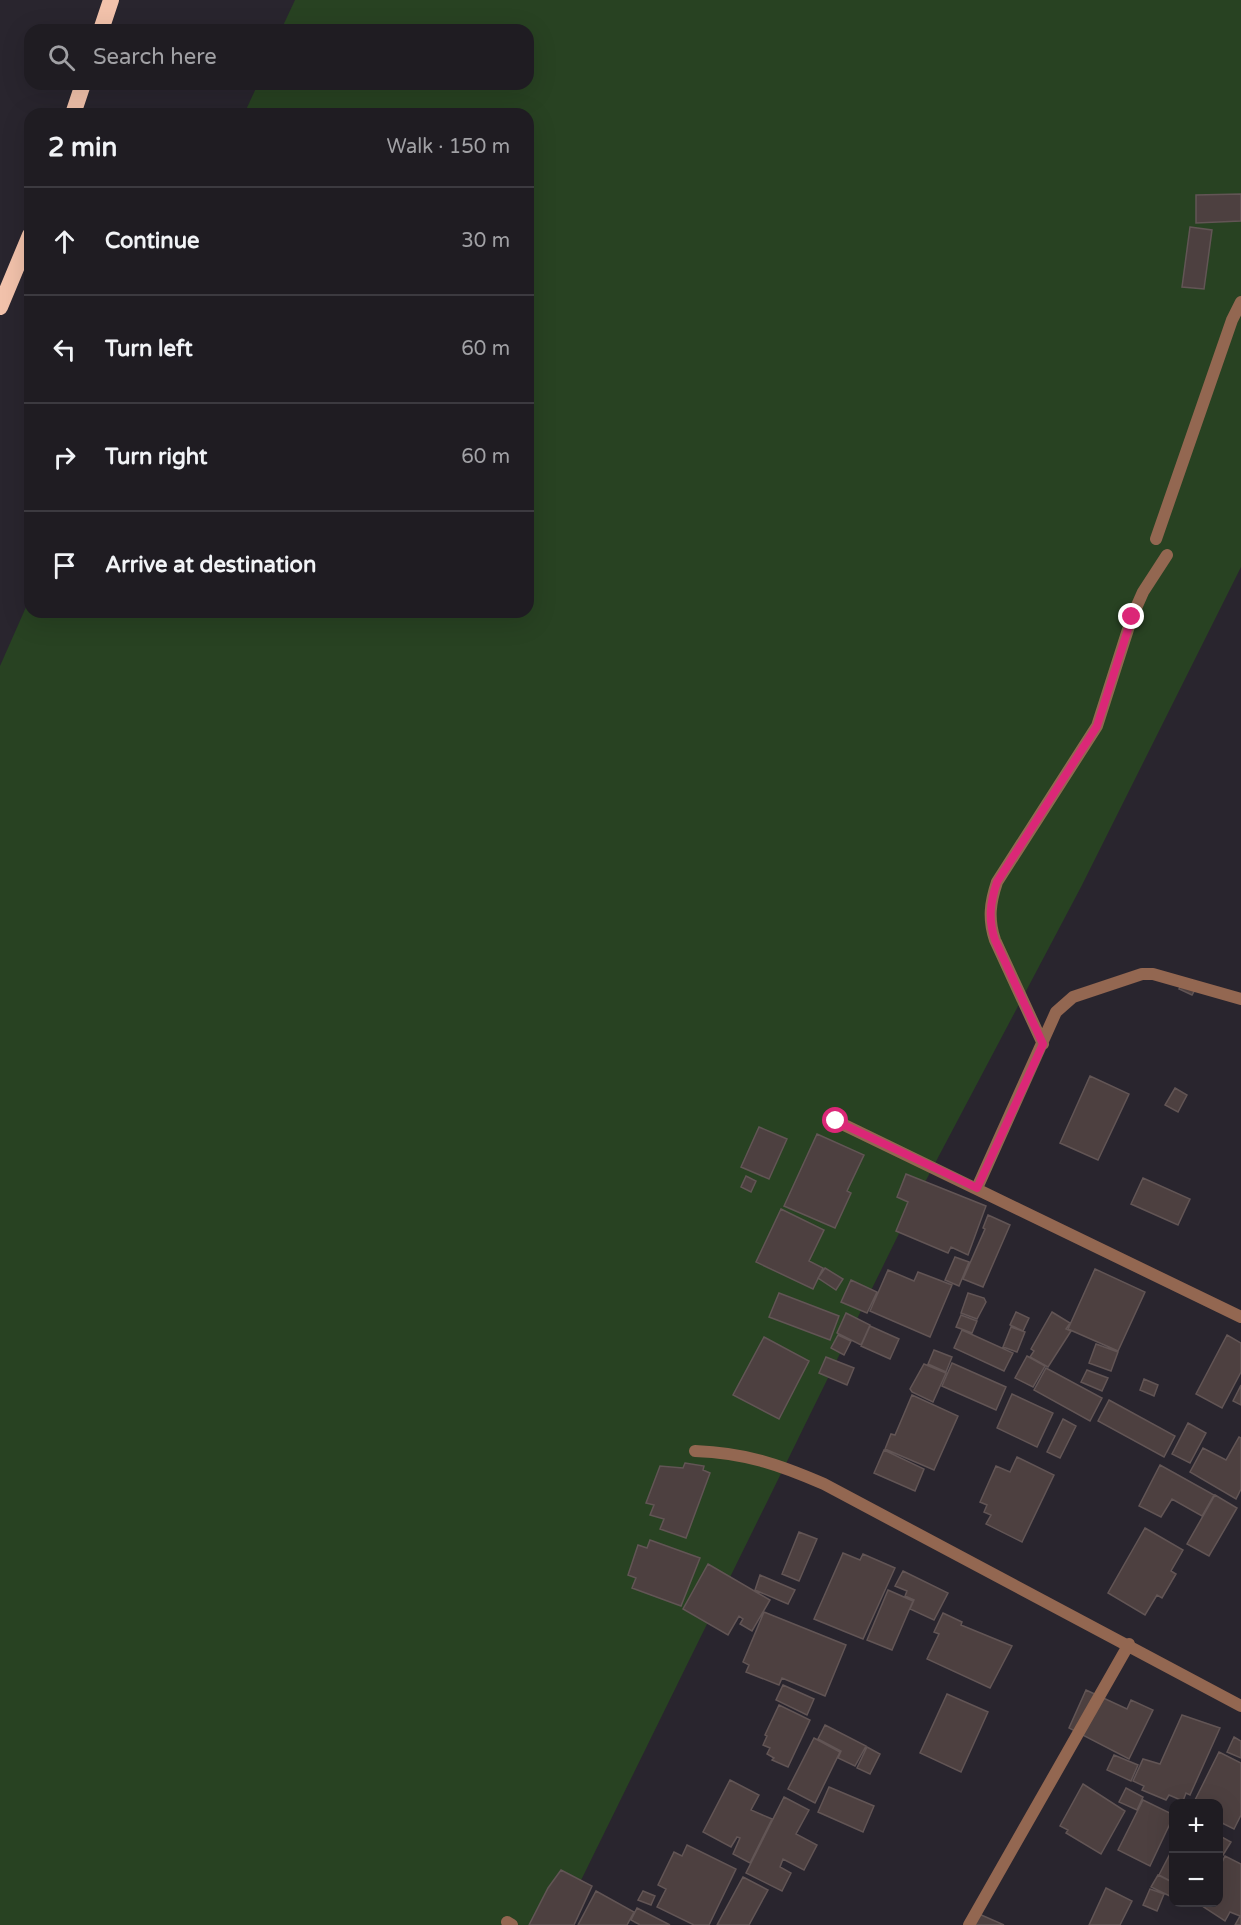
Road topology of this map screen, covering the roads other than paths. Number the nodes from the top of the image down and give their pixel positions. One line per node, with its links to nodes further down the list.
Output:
1 (111, 0): 2 (highway)
2 (103, 24)
3 (81, 90): 4 (highway)
4 (75, 108)
5 (24, 249): 7 (highway)
6 (1241, 302): 8 (street)
7 (0, 307)
8 (1156, 539)
9 (1167, 555): 11 (street)
10 (1241, 999): 11 (street)
11 (1043, 1044): 13 (street)
12 (836, 1121): 13 (street)
13 (977, 1188): 14 (street)
14 (1241, 1317)
15 (695, 1451): 16 (street)
16 (1129, 1644): 17 (street); 18 (street)
17 (1241, 1706)
18 (969, 1925)

